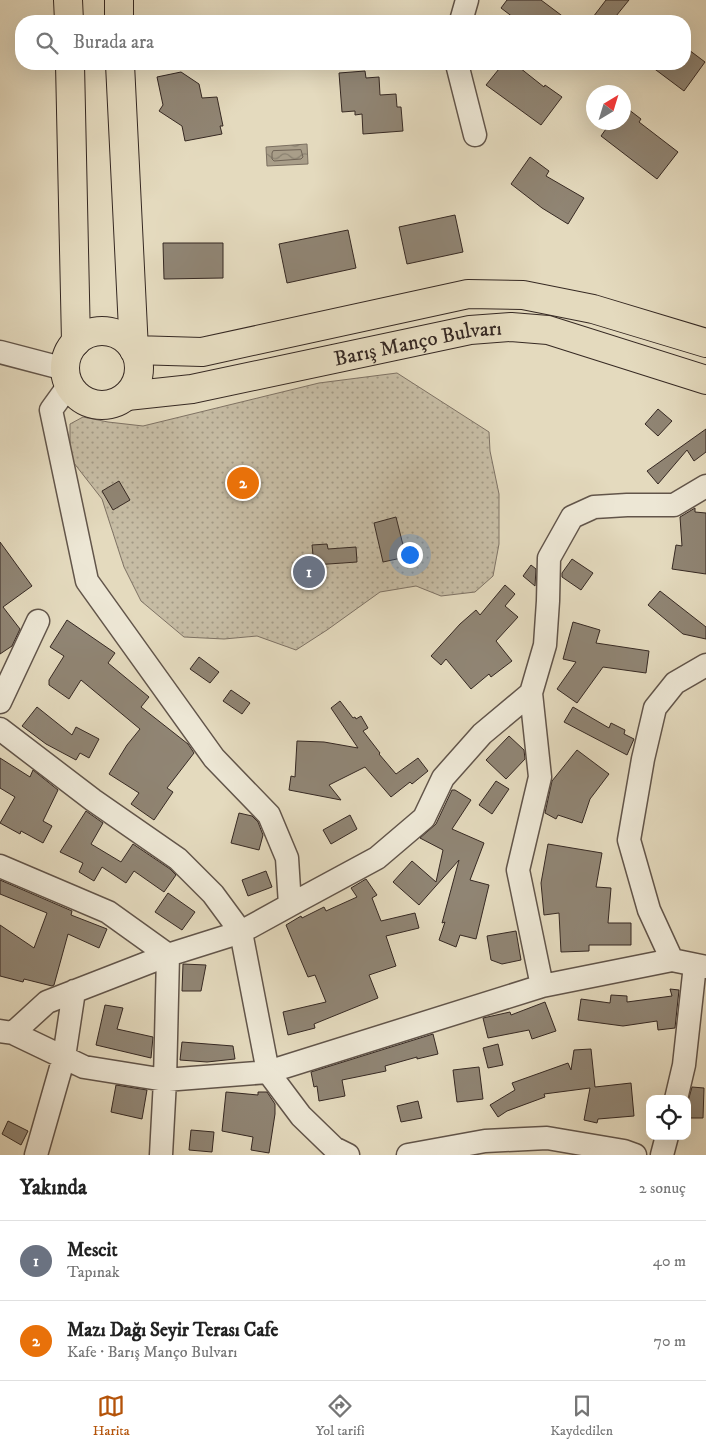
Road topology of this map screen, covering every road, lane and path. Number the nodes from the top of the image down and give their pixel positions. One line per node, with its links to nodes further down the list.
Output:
1 (68, 0): 4 (main road)
2 (119, 0): 5 (main road)
3 (467, 0): 6 (street)
4 (69, 15)
5 (119, 15)
6 (463, 15)
7 (70, 70): 11 (main road)
8 (120, 70): 13 (main road)
9 (459, 70): 10 (street)
10 (475, 135)
11 (76, 342): 13 (main road); 15 (main road)
12 (706, 344): 13 (main road, Barış Manço Bulvarı)
13 (134, 350): 17 (main road)
14 (0, 352): 15 (street)
15 (67, 377): 17 (main road); 25 (street)
16 (706, 380): 17 (main road, Barış Manço Bulvarı)
17 (127, 396)
18 (706, 486): 21 (street)
19 (38, 621): 22 (street)
20 (706, 665): 28 (street)
21 (531, 693): 25 (street); 30 (street)
22 (0, 702)
23 (0, 729): 26 (street)
24 (0, 866): 27 (street)
25 (290, 905): 26 (street)
26 (241, 932): 27 (street); 34 (street)
27 (168, 955): 31 (street); 35 (street)
28 (672, 960): 29 (street); 30 (street)
29 (700, 966): 36 (street)
30 (542, 986): 34 (street)
31 (74, 991): 32 (street); 33 (street)
32 (7, 1032): 33 (street)
33 (64, 1057): 35 (street); 39 (street)
34 (268, 1072): 35 (street); 38 (street)
35 (165, 1080): 40 (street)
36 (677, 1095)
37 (666, 1140): 43 (street)
38 (339, 1153)
39 (36, 1155)
40 (161, 1155)
41 (408, 1155): 42 (street)
42 (636, 1155)
43 (662, 1155)

